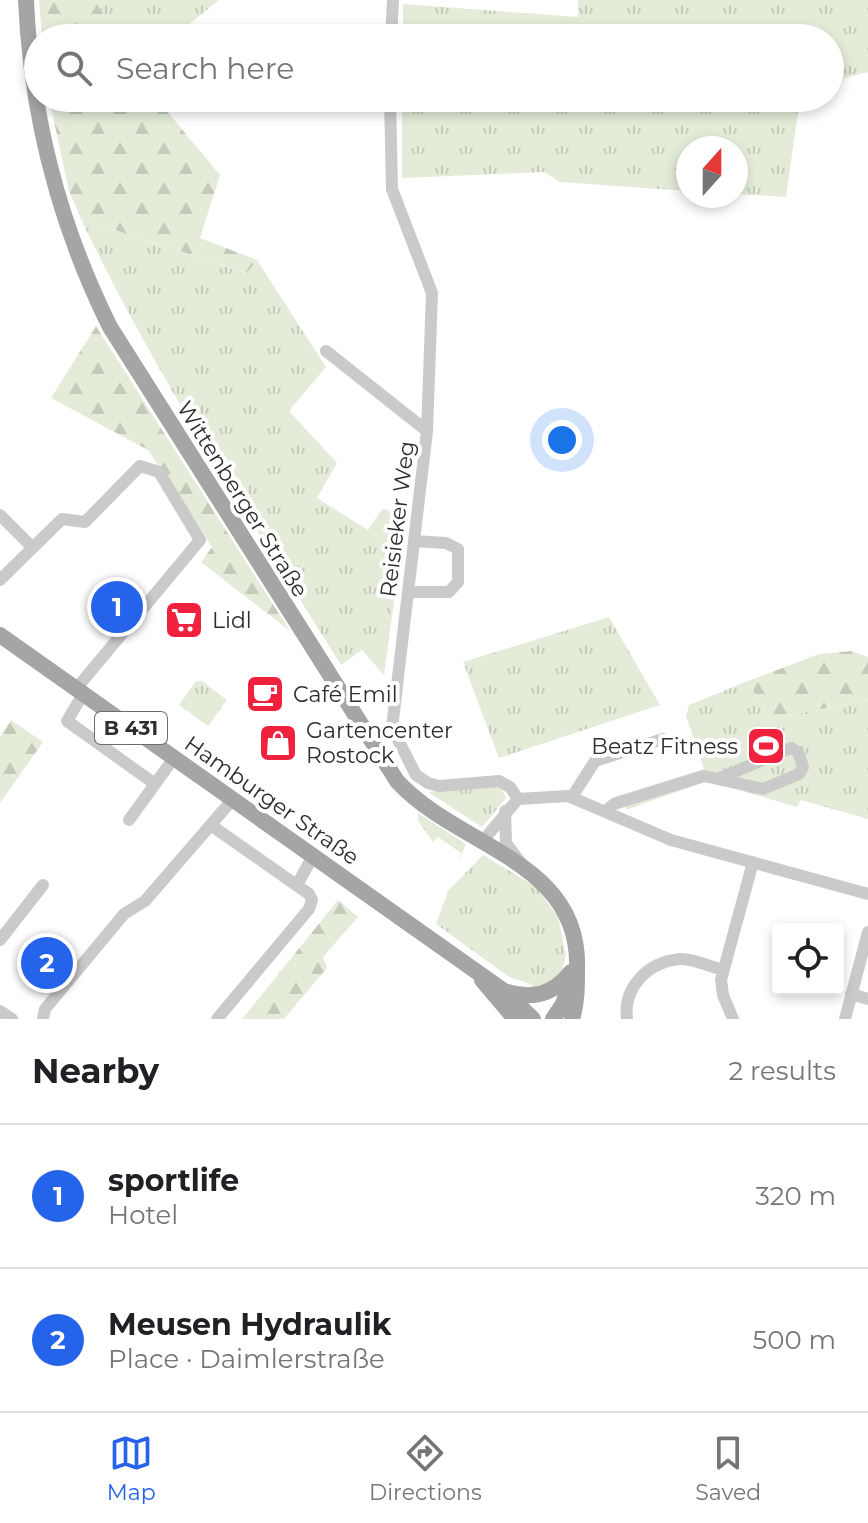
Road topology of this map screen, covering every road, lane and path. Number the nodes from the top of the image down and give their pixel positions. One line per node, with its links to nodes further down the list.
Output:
1 (26, 0): 3 (main road, Wittenberger Straße)
2 (393, 0): 4 (street)
3 (27, 24)
4 (392, 24)
5 (37, 112): 27 (main road, Wittenberger Straße)
6 (390, 112): 8 (street, Reisieker Weg)
7 (326, 351): 8 (street)
8 (427, 431): 10 (street, Reisieker Weg)
9 (0, 515): 11 (street)
10 (414, 541): 13 (street, Reisieker Weg); 13 (street)
11 (32, 547): 12 (street); 15 (street)
12 (0, 580)
13 (408, 592): 22 (street, Reisieker Weg)
14 (1, 638): 15 (main road, Hamburger Straße / B 431)
15 (79, 692): 17 (main road, Hamburger Straße / B 431); 19 (street)
16 (663, 739): 20 (street)
17 (174, 758): 19 (street); 21 (main road, Hamburger Straße / B 431)
18 (720, 778): 18 (street); 24 (street)
19 (155, 784): 25 (street)
20 (572, 797): 22 (street); 24 (street)
21 (233, 799): 26 (street); 28 (main road, Hamburger Straße / B 431)
22 (518, 799): 23 (street)
23 (505, 811): 27 (street); 30 (street)
24 (606, 811): 29 (street)
25 (129, 820)
26 (212, 826): 32 (street); 46 (street)
27 (481, 843): 30 (main road, Wittenberger Straße)
28 (314, 854): 32 (street); 39 (main road, Hamburger Straße / B 431)
29 (753, 862): 33 (street); 37 (street)
30 (522, 864): 34 (main road, Wittenberger Straße)
31 (43, 885): 36 (street)
32 (297, 885): 47 (street)
33 (868, 894)
34 (571, 930): 38 (main road, Wittenberger Straße); 44 (main road, Wittenberger Straße)
35 (868, 932): 41 (street)
36 (0, 940)
37 (723, 970): 51 (street); 52 (street)
38 (573, 971): 40 (main road); 50 (main road, Wittenberger Straße)
39 (478, 976): 40 (main road, Hamburger Straße / B 431); 48 (main road, Hamburger Straße / B 431)
40 (504, 991): 49 (main road, Hamburger Straße / B 431)
41 (851, 994): 42 (street); 53 (street)
42 (868, 999)
43 (0, 1011): 45 (street)
44 (575, 1015)
45 (12, 1019)
46 (43, 1019)
47 (217, 1019)
48 (515, 1019)
49 (533, 1019)
50 (553, 1019)
51 (627, 1019)
52 (733, 1019)
53 (845, 1019)

